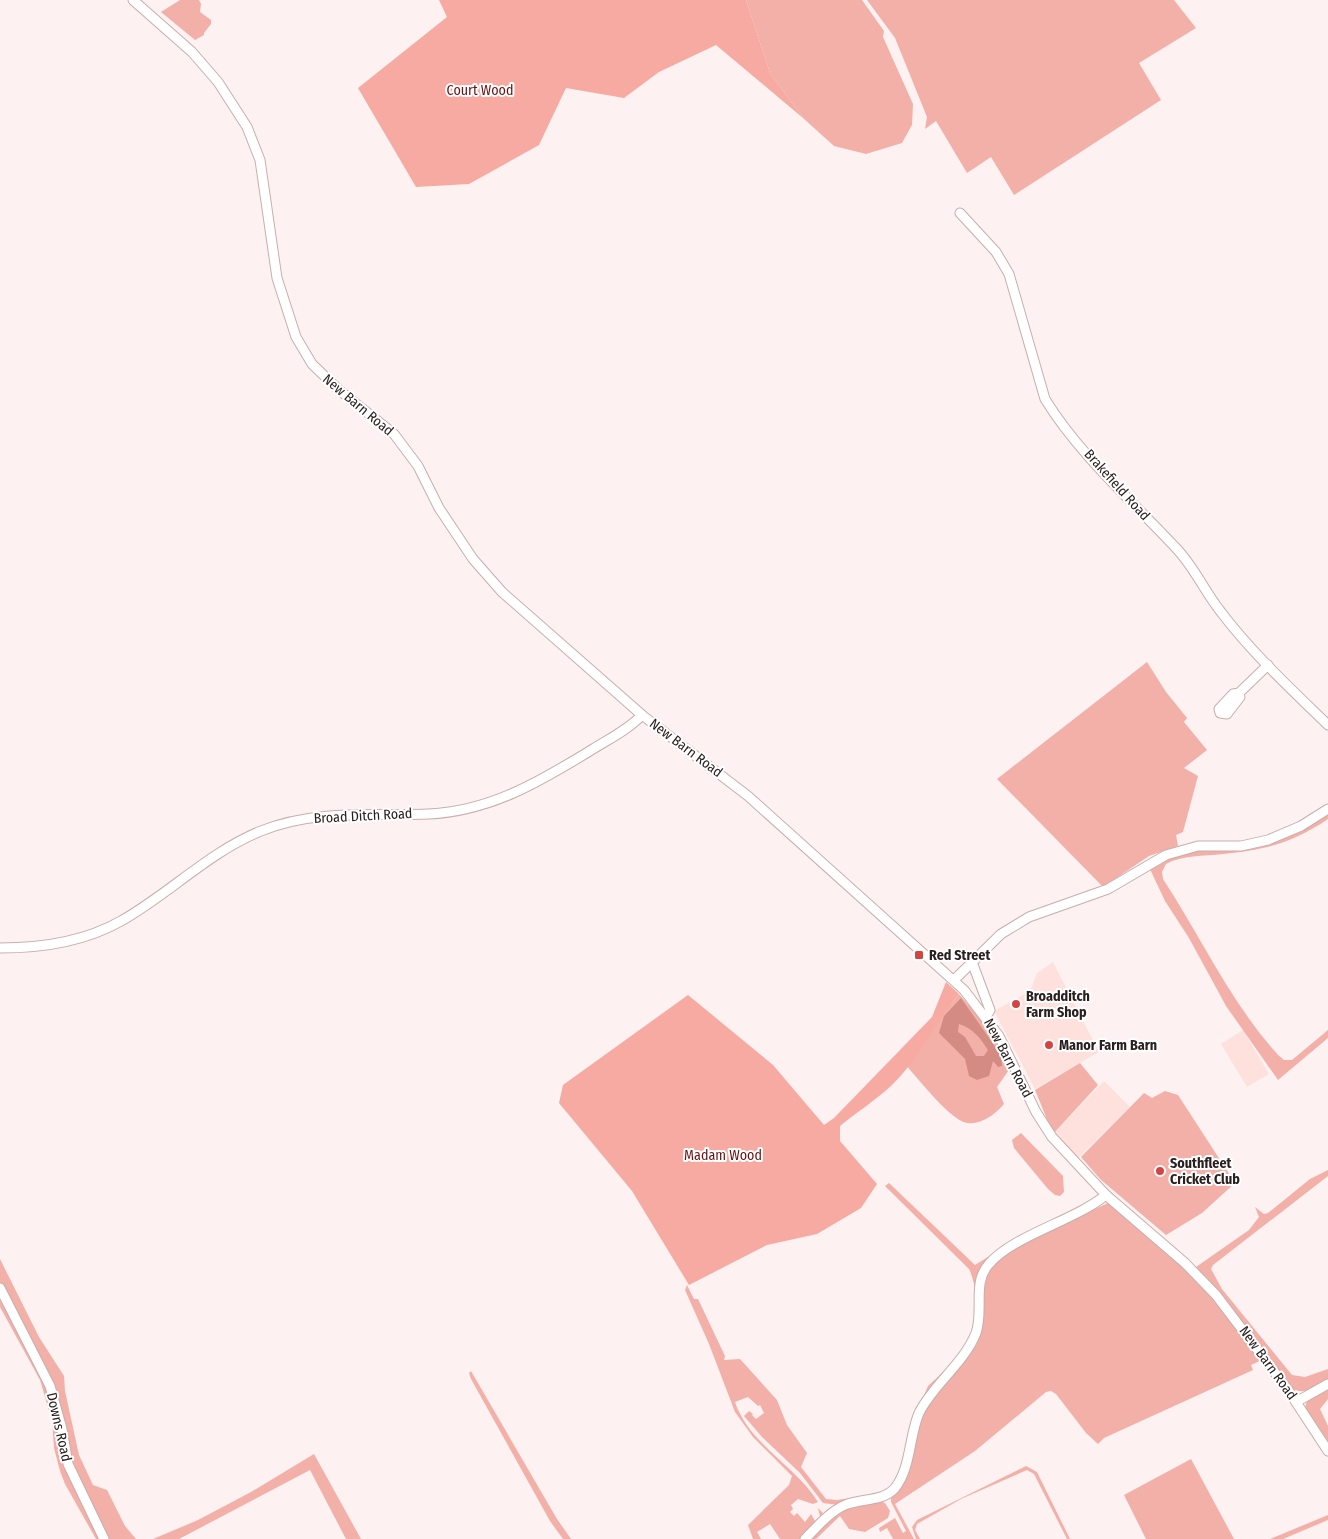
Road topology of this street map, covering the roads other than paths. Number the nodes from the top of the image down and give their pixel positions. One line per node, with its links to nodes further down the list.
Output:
1 (133, 0): 5 (street, New Barn Road)
2 (960, 213): 3 (street, Brakefield Road)
3 (1268, 665): 4 (street); 6 (street, Brakefield Road)
4 (1239, 693)
5 (642, 715): 8 (street, Broad Ditch Road); 10 (street, New Barn Road)
6 (1328, 725)
7 (1328, 809): 9 (street)
8 (0, 948)
9 (972, 962): 10 (street); 11 (street)
10 (954, 980): 11 (street, New Barn Road)
11 (986, 1017): 12 (street, New Barn Road)
12 (1106, 1195): 15 (street, New Barn Road); 18 (street)
13 (0, 1288): 17 (street, Downs Road)
14 (1328, 1384): 15 (street)
15 (1296, 1402): 16 (street, New Barn Road)
16 (1328, 1451)
17 (104, 1539)
18 (805, 1539)

